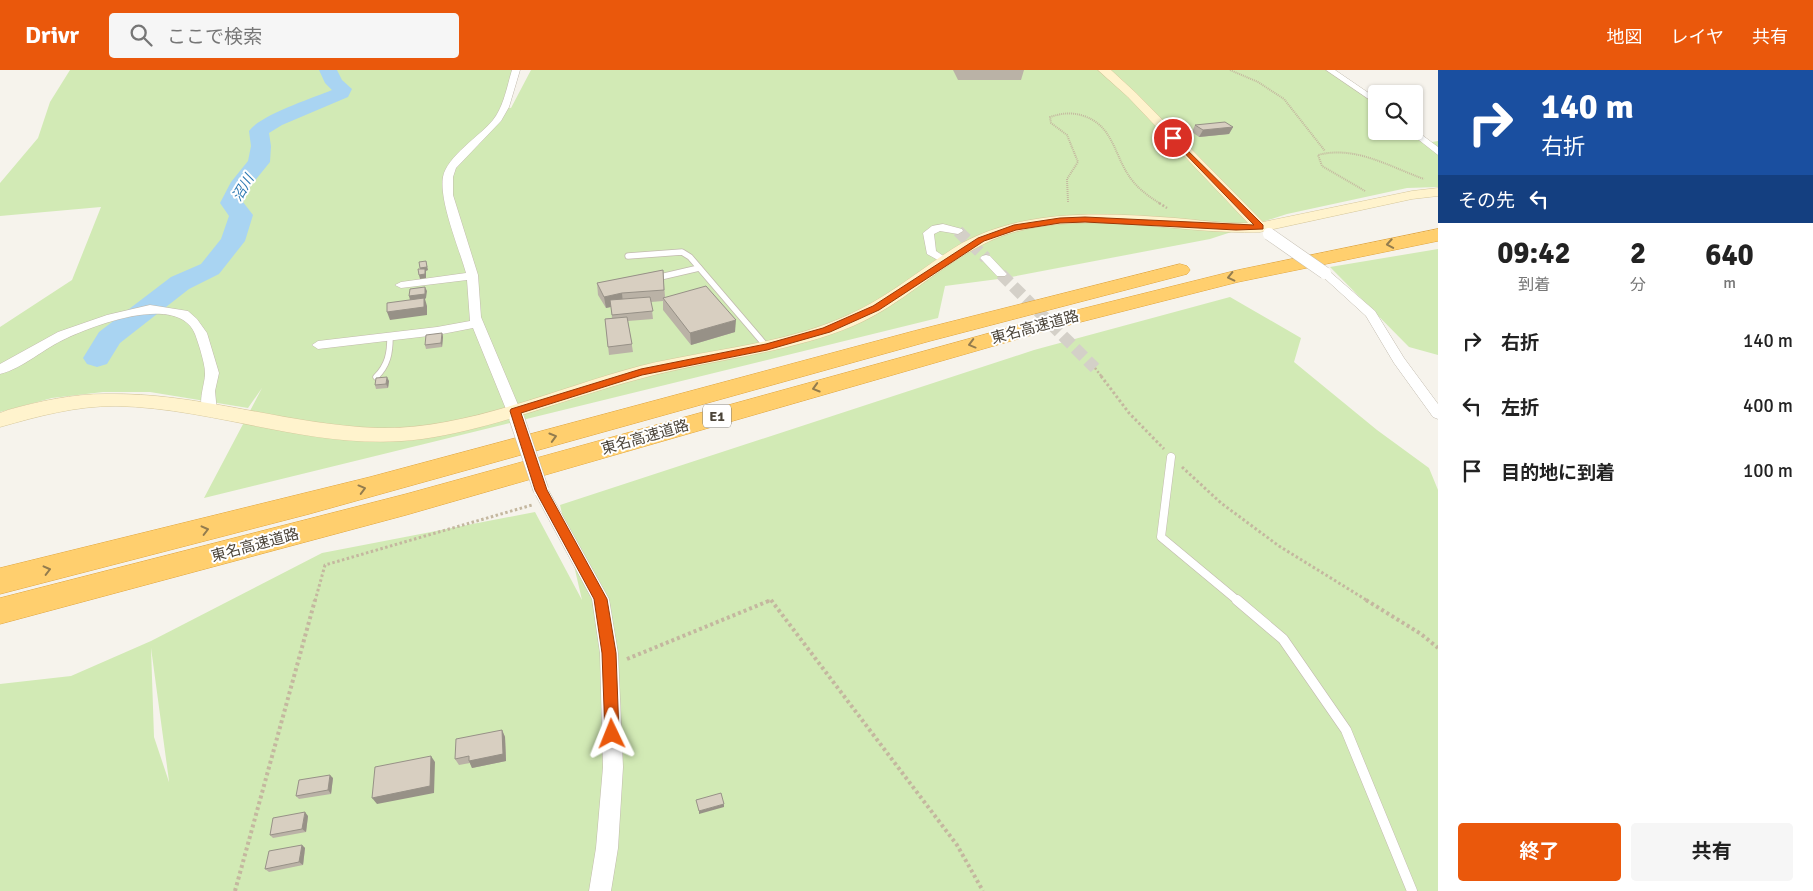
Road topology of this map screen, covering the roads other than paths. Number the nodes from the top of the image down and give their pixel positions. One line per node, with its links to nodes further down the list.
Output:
1 (516, 70): 17 (street)
2 (1104, 70): 9 (street)
3 (1330, 70): 4 (street)
4 (1368, 96)
5 (1423, 139): 6 (street)
6 (1438, 152)
7 (1433, 187): 9 (street)
8 (1438, 218): 31 (highway, 東名高速道路 / E1, one-way to 8)
9 (1265, 230): 14 (street); 27 (street, bridge)
10 (958, 231): 14 (street)
11 (1438, 236): 32 (highway, 東名高速道路 / E1, one-way to 32)
12 (628, 256): 15 (lane)
13 (986, 258): 16 (street)
14 (945, 261): 23 (street)
15 (699, 268): 18 (lane); 23 (lane)
16 (1001, 274)
17 (472, 276): 19 (street); 20 (street)
18 (653, 279)
19 (401, 285)
20 (478, 323): 21 (street); 28 (street)
21 (390, 337): 22 (street); 25 (lane)
22 (318, 346)
23 (767, 347): 28 (street)
24 (0, 370): 26 (street)
25 (376, 377)
26 (210, 412): 28 (street); 29 (street)
27 (1438, 414)
28 (516, 415): 33 (street, bridge)
29 (0, 420)
30 (1172, 457): 34 (lane)
31 (0, 581)
32 (0, 611)
33 (600, 891)
34 (1412, 891)

